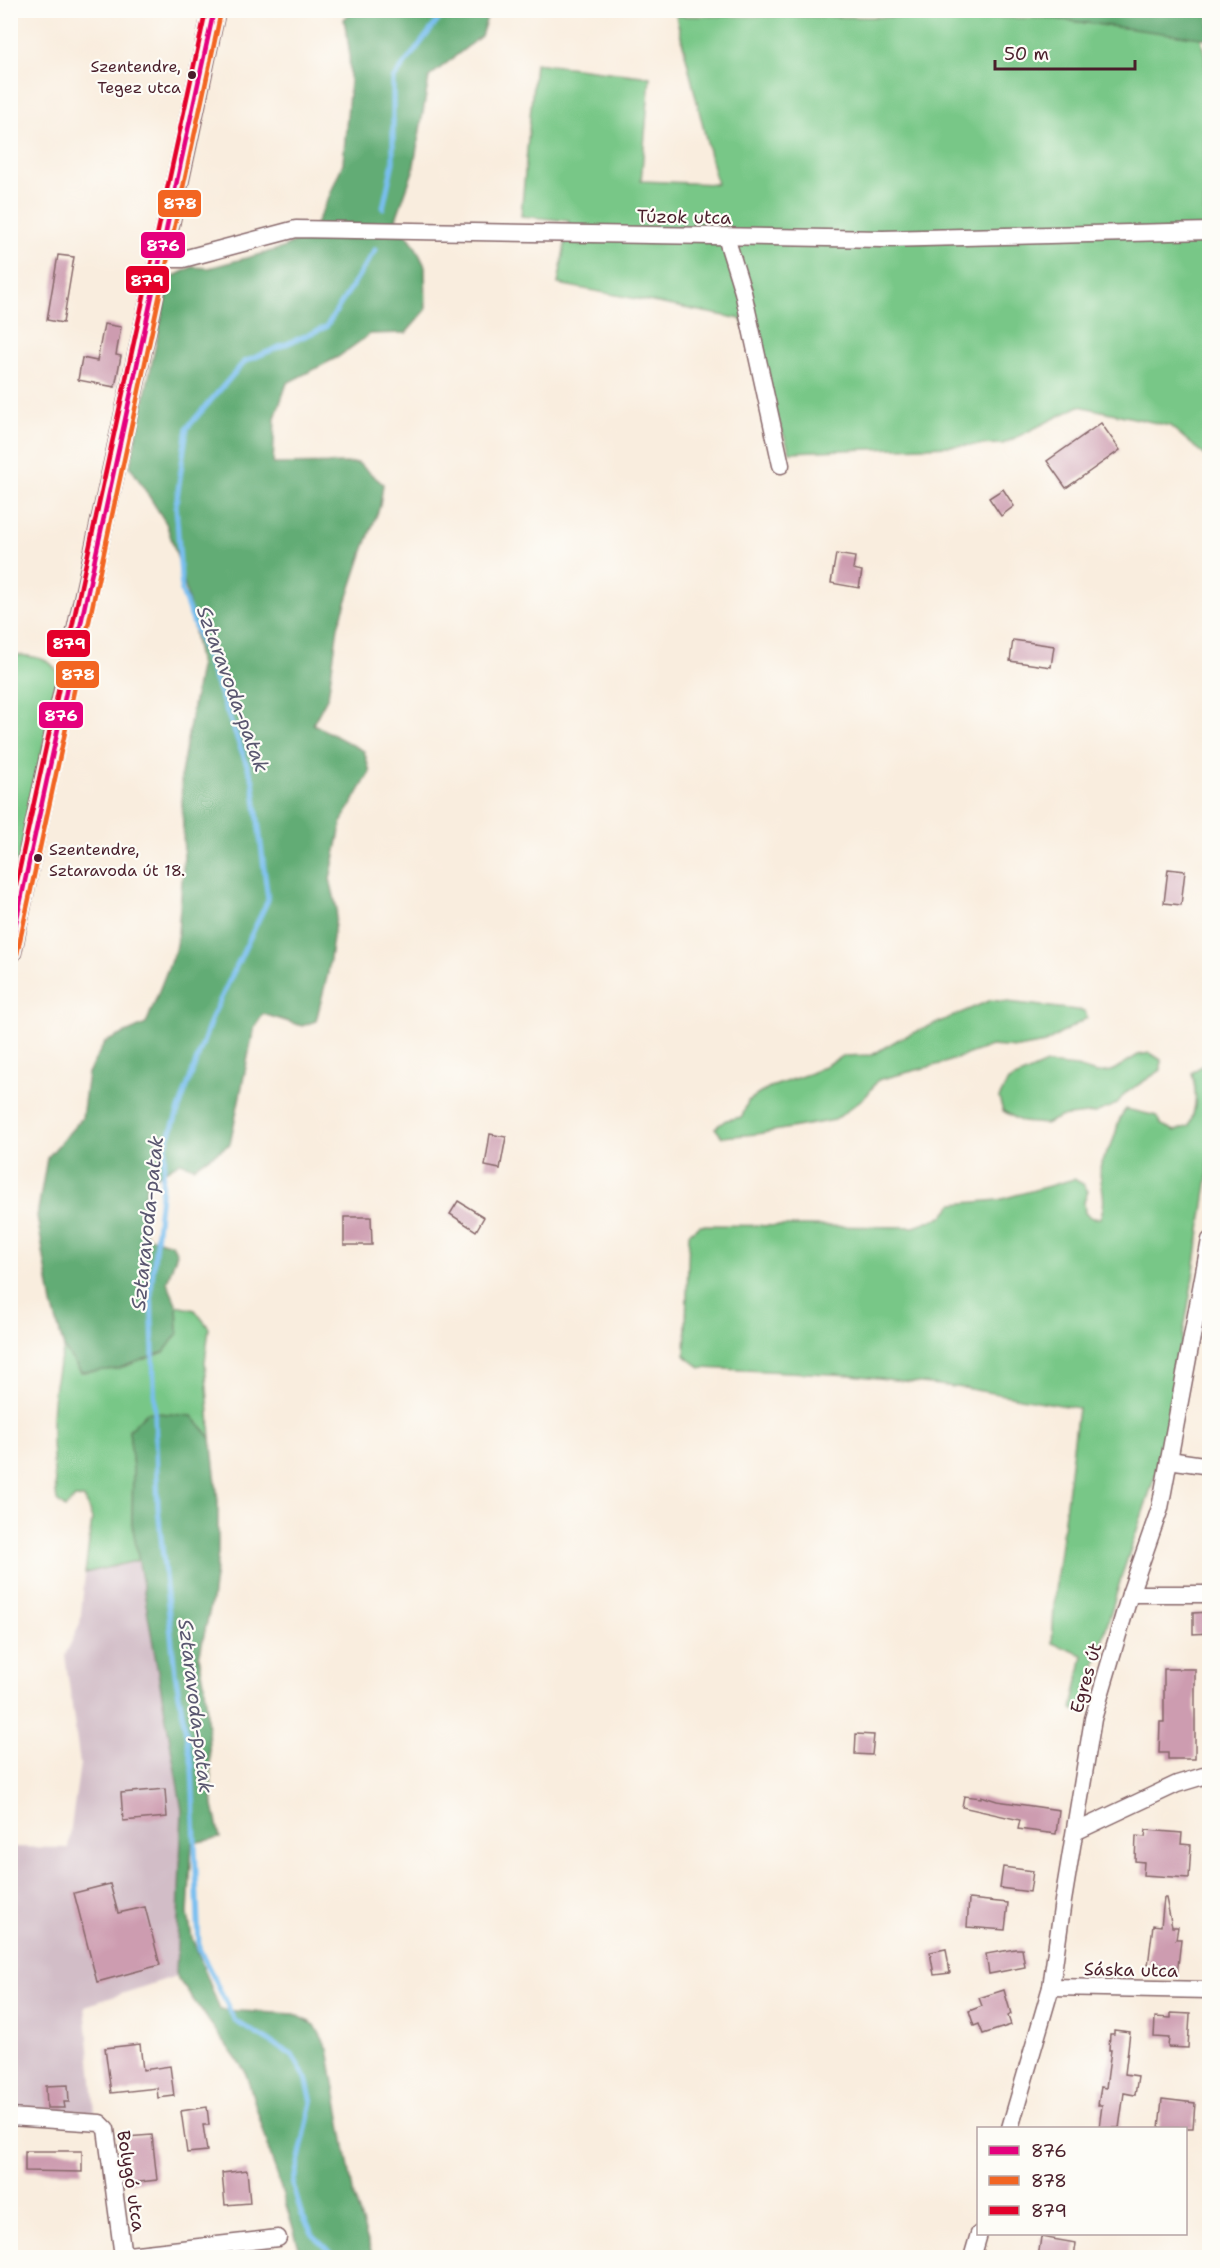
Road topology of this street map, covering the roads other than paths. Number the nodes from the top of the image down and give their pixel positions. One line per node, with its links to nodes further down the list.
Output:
1 (214, 10): 4 (street)
2 (1209, 231): 3 (street, Túzok utca)
3 (726, 237): 4 (street, Túzok utca); 5 (street)
4 (162, 258): 6 (street)
5 (781, 465)
6 (10, 952)
7 (1209, 1240): 8 (street, Egres út)
8 (1206, 1275): 9 (street, Egres út)
9 (1169, 1460): 10 (street); 11 (street, Egres út)
10 (1209, 1466)
11 (1130, 1594): 12 (street); 14 (street, Egres út)
12 (1209, 1594)
13 (1209, 1774): 14 (street)
14 (1075, 1832): 15 (street, Egres út)
15 (1051, 1988): 16 (street, Sáska utca); 18 (street, Egres út)
16 (1209, 1990)
17 (10, 2117): 20 (street, Bolygó utca)
18 (1010, 2127)
19 (979, 2235): 21 (street)
20 (278, 2238)
21 (972, 2258)

